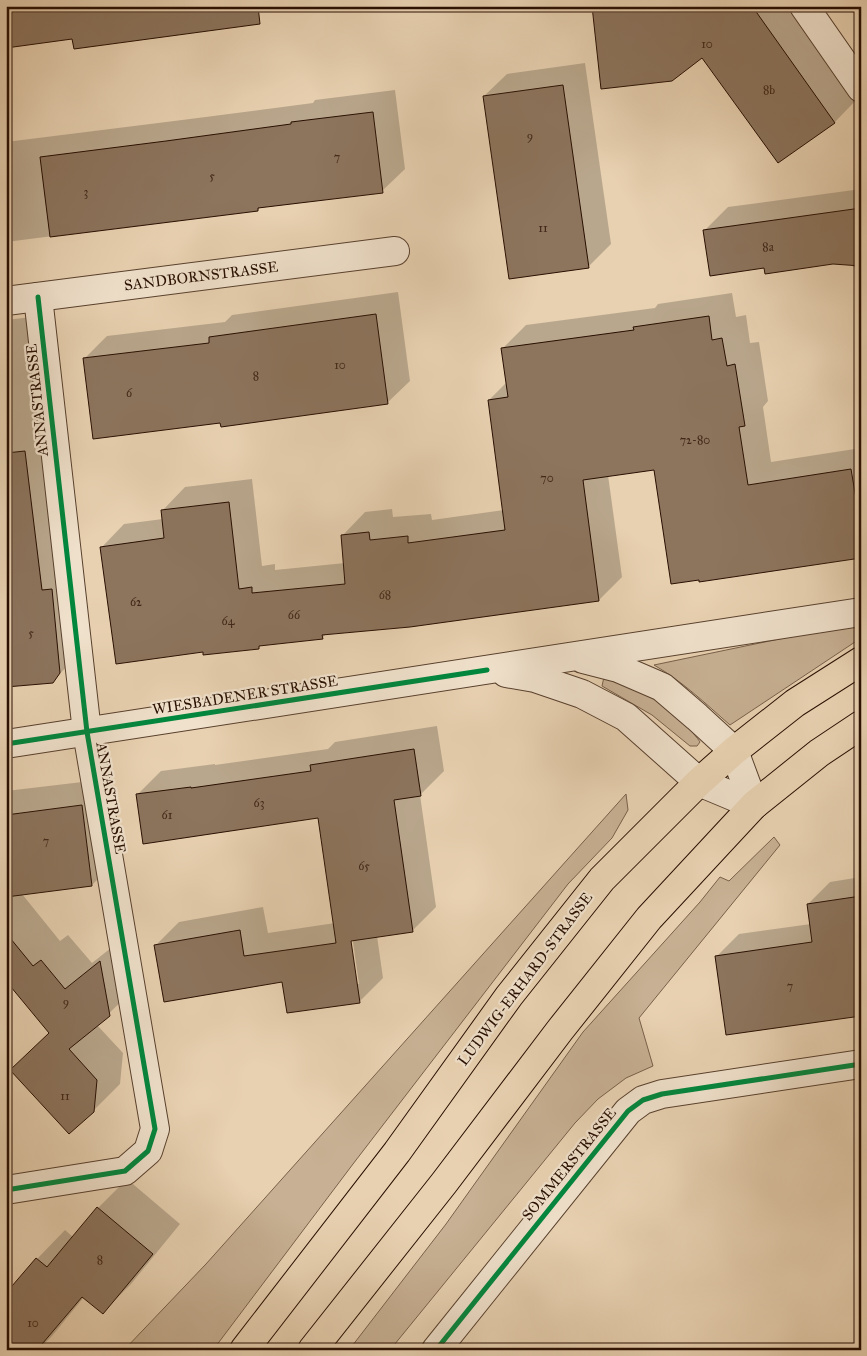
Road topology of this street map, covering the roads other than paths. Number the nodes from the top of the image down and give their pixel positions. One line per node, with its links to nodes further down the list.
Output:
1 (804, 6): 2 (street)
2 (861, 88)
3 (395, 251): 4 (street, SANDBORNSTRASSE)
4 (38, 297): 5 (street, SANDBORNSTRASSE); 11 (street, ANNASTRASSE)
5 (6, 301)
6 (861, 612): 7 (street)
7 (572, 656): 9 (street, WIESBADENER STRASSE); 13 (street, WIESBADENER STRASSE)
8 (861, 661): 13 (main road, LUDWIG-ERHARD-STRASSE)
9 (487, 670): 11 (street, WIESBADENER STRASSE); 14 (street, WIESBADENER STRASSE)
10 (861, 725): 15 (main road)
11 (87, 732): 12 (street, WIESBADENER STRASSE); 17 (street, ANNASTRASSE)
12 (6, 744)
13 (734, 751): 14 (main road, LUDWIG-ERHARD-STRASSE); 15 (street, WIESBADENER STRASSE)
14 (699, 782): 15 (street, WIESBADENER STRASSE); 18 (main road, LUDWIG-ERHARD-STRASSE)
15 (754, 806): 19 (main road)
16 (861, 1064): 20 (street, SOMMERSTRASSE)
17 (6, 1190)
18 (244, 1350)
19 (312, 1350)
20 (436, 1350)

